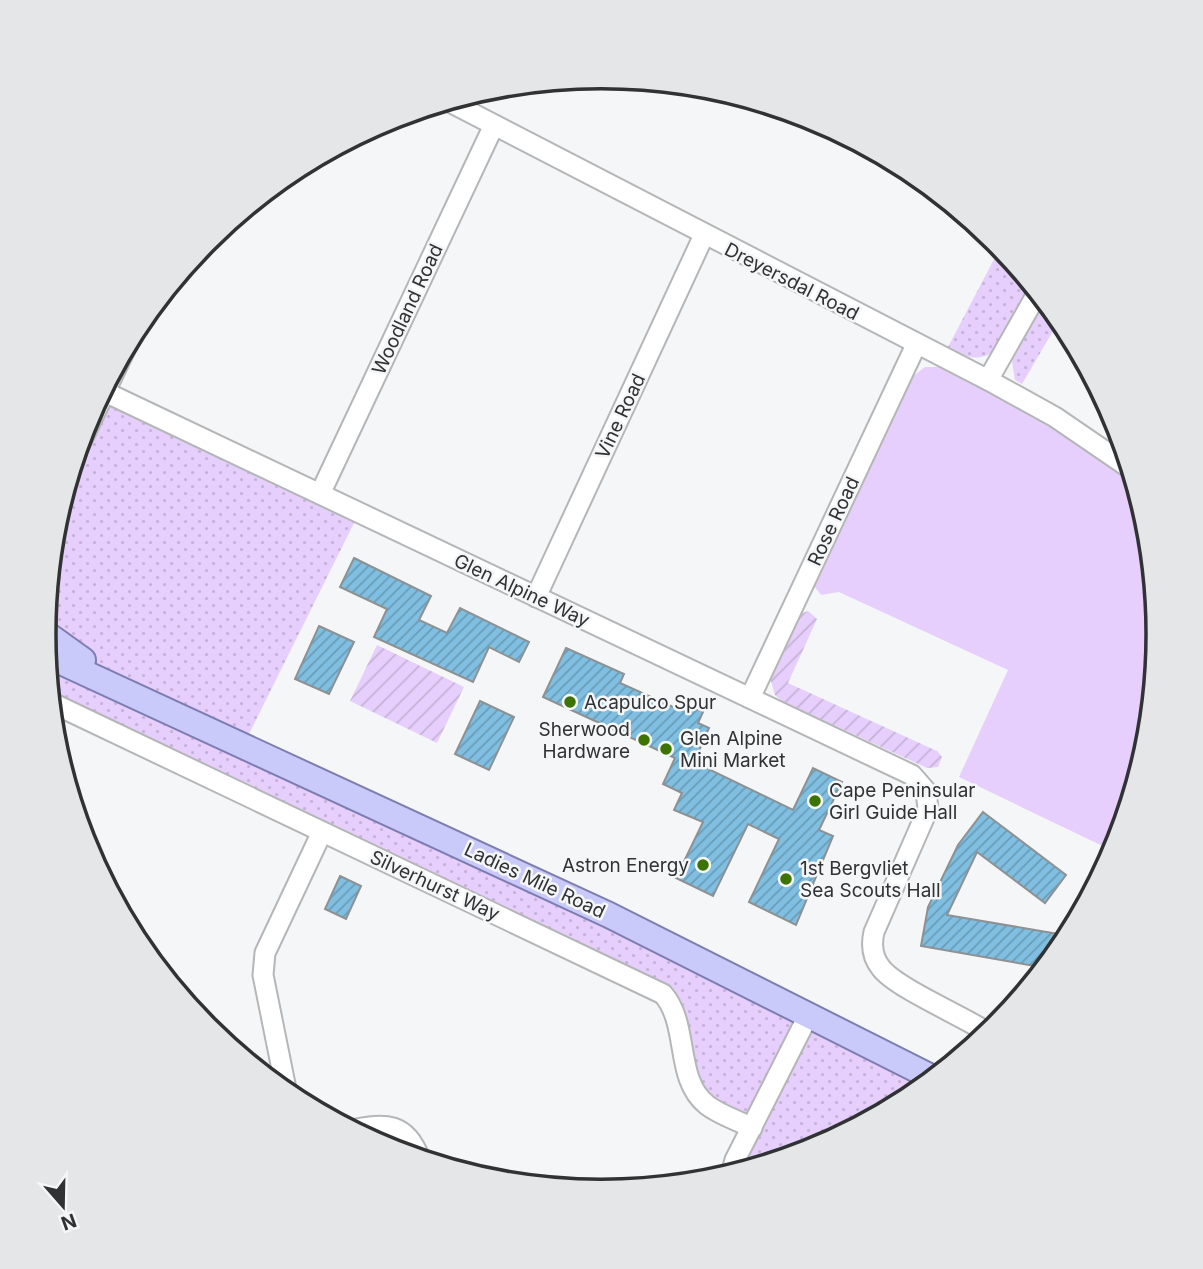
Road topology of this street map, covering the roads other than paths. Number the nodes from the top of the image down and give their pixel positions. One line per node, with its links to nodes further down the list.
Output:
1 (461, 108): 2 (street, Dreyersdal Road)
2 (494, 125): 3 (street, Dreyersdal Road); 9 (street, Woodland Road)
3 (704, 235): 5 (street, Dreyersdal Road); 10 (street, Vine Road)
4 (1033, 301): 6 (street)
5 (916, 345): 6 (street, Dreyersdal Road); 14 (street, Rose Road)
6 (988, 380): 8 (street, Dreyersdal Road)
7 (111, 395): 9 (street, Glen Alpine Way)
8 (1118, 460)
9 (320, 494): 10 (street, Glen Alpine Way)
10 (536, 597): 14 (street, Glen Alpine Way)
11 (56, 641): 13 (main road, Ladies Mile Road)
12 (57, 660): 13 (main road, Ladies Mile Road)
13 (129, 693): 17 (main road, Ladies Mile Road)
14 (750, 698): 18 (street, Glen Alpine Way)
15 (61, 707): 16 (street, Silverhurst Way)
16 (322, 832): 20 (street); 22 (street, Silverhurst Way)
17 (809, 1014): 19 (main road, Ladies Mile Road); 22 (street)
18 (979, 1028)
19 (925, 1074)
20 (284, 1078)
21 (370, 1128): 23 (street)
22 (752, 1128): 24 (street)
23 (415, 1147)
24 (734, 1163)

